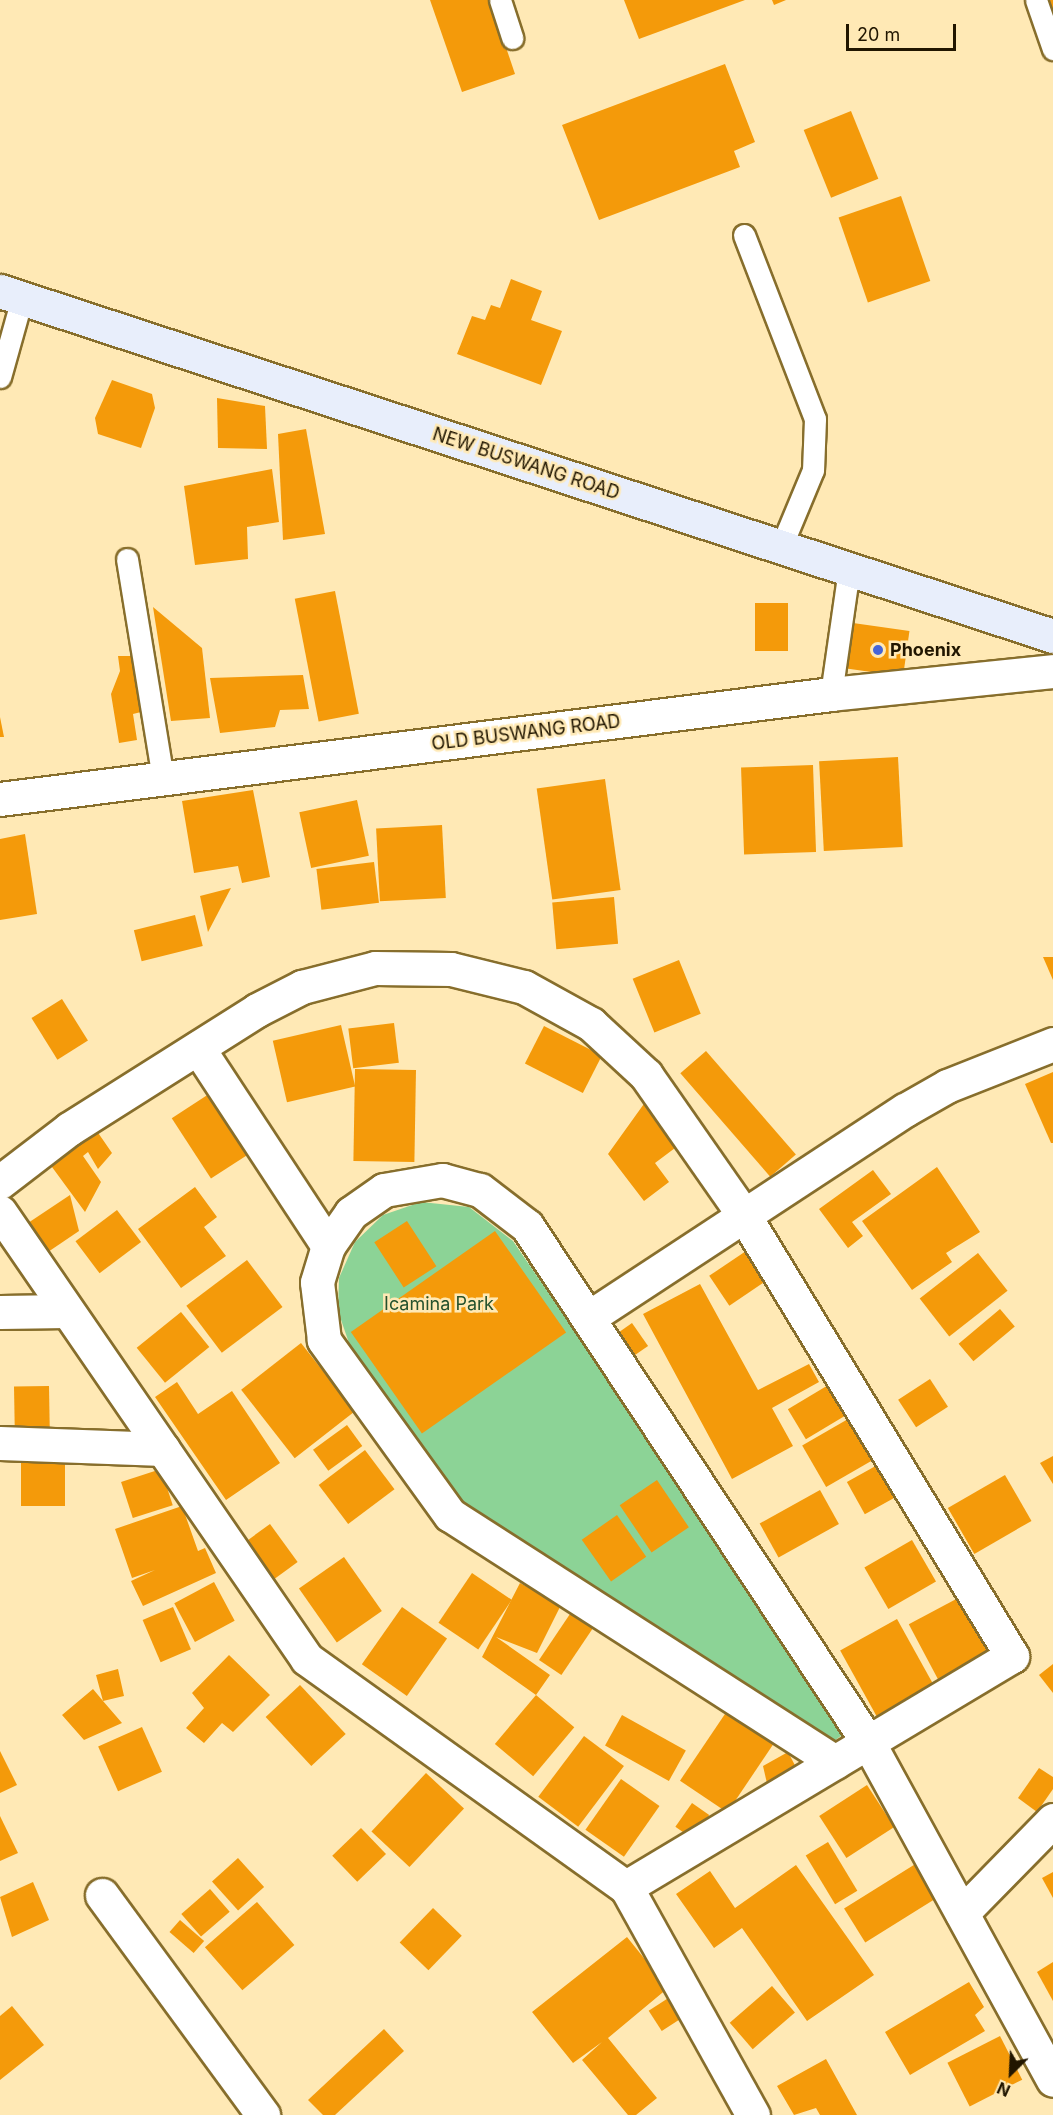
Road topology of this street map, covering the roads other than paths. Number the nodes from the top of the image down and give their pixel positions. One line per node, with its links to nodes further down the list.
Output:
1 (500, 0): 3 (lane)
2 (1036, 0): 4 (lane)
3 (512, 38)
4 (1053, 49)
5 (744, 235): 8 (lane)
6 (11, 294): 7 (lane); 8 (street, NEW BUSWANG ROAD)
7 (0, 377)
8 (781, 547): 10 (street, NEW BUSWANG ROAD)
9 (127, 560): 14 (lane)
10 (849, 569): 11 (street, NEW BUSWANG ROAD); 13 (lane)
11 (1053, 636)
12 (1053, 671): 13 (street, OLD BUSWANG ROAD)
13 (831, 694): 14 (street, OLD BUSWANG ROAD)
14 (163, 780): 15 (street, OLD BUSWANG ROAD)
15 (0, 799)
16 (1053, 1044): 20 (street)
17 (198, 1048): 18 (street); 20 (street); 21 (street)
18 (0, 1182)
19 (0, 1212): 23 (street)
20 (745, 1217): 24 (street); 27 (street)
21 (328, 1246): 24 (street); 28 (street)
22 (0, 1311): 23 (street)
23 (67, 1311): 26 (street)
24 (588, 1318): 27 (street)
25 (0, 1443): 26 (street)
26 (163, 1449): 30 (street)
27 (868, 1742): 28 (street); 32 (street)
28 (835, 1762): 30 (street)
29 (1053, 1820): 32 (street)
30 (626, 1887): 35 (street)
31 (102, 1895): 34 (street)
32 (962, 1913): 33 (street)
33 (1053, 2080)
34 (262, 2115)
35 (753, 2115)

